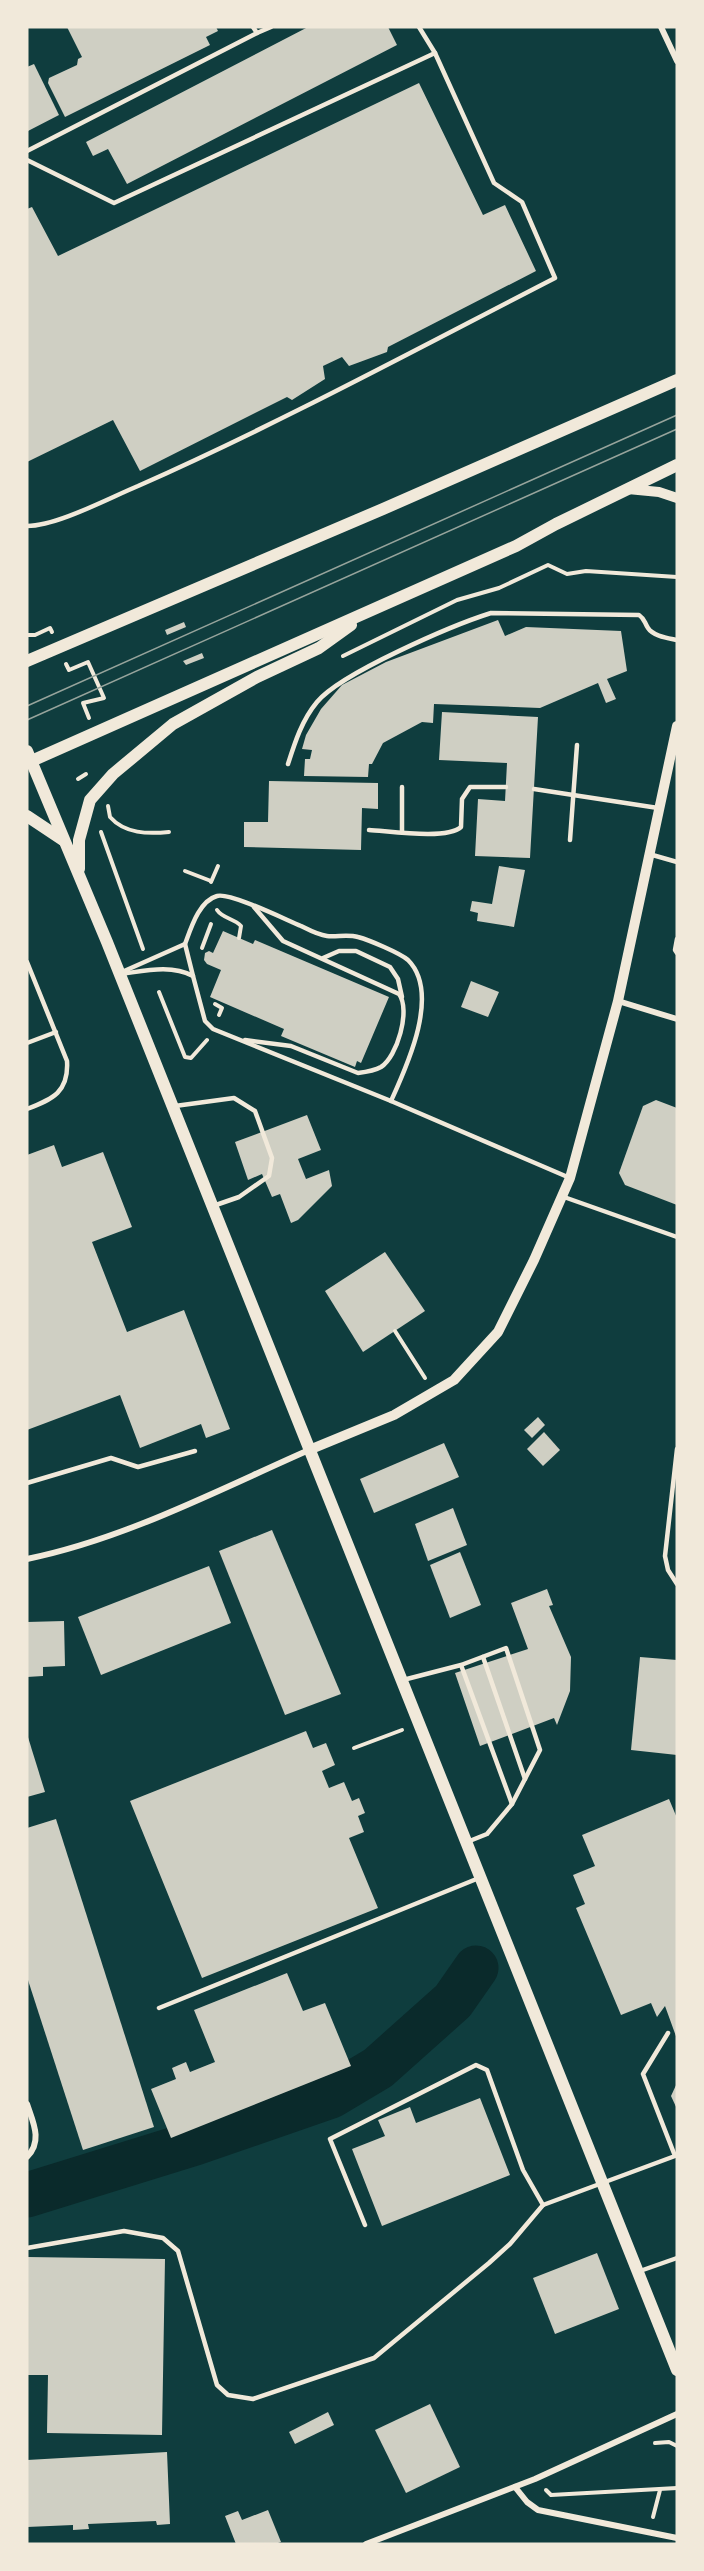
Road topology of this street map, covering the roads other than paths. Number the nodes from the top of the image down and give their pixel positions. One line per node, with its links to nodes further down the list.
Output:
1 (253, 27): 5 (lane)
2 (271, 27): 5 (lane)
3 (419, 27): 6 (lane)
4 (662, 27): 7 (street)
5 (257, 33): 8 (lane)
6 (435, 53): 9 (lane); 14 (lane)
7 (677, 61)
8 (27, 151)
9 (27, 160)
10 (677, 380): 17 (main road)
11 (677, 465): 12 (main road)
12 (628, 489): 13 (street); 15 (main road)
13 (677, 498)
14 (27, 526)
15 (371, 610): 20 (main road); 34 (main road)
16 (677, 640): 21 (lane)
17 (27, 661)
18 (677, 726): 26 (street)
19 (577, 745): 25 (lane)
20 (28, 758): 31 (main road)
21 (288, 764)
22 (402, 787): 29 (lane)
23 (506, 787): 29 (lane)
24 (534, 789): 25 (lane)
25 (573, 795): 26 (lane); 30 (lane)
26 (658, 808): 32 (street)
27 (27, 816): 31 (main road)
28 (369, 830): 29 (lane)
29 (402, 832)
30 (570, 840)
31 (64, 841): 34 (main road)
32 (649, 854): 33 (lane); 46 (street)
33 (677, 862)
34 (79, 876): 41 (main road)
35 (252, 905): 37 (lane); 39 (lane); 51 (lane)
36 (677, 939): 38 (lane)
37 (185, 944): 41 (lane); 42 (lane)
38 (677, 954)
39 (323, 957): 45 (lane); 45 (lane)
40 (27, 962): 43 (lane)
41 (119, 974): 42 (lane); 52 (main road)
42 (193, 976): 49 (lane)
43 (33, 978): 44 (lane); 48 (lane)
44 (27, 981)
45 (403, 999): 49 (lane)
46 (618, 1002): 47 (street); 54 (street)
47 (677, 1019)
48 (56, 1032): 50 (lane); 53 (lane)
49 (238, 1040): 51 (lane)
50 (27, 1043)
51 (391, 1101): 54 (lane)
52 (172, 1107): 56 (main road); 56 (lane)
53 (27, 1109)
54 (570, 1178): 55 (street)
55 (562, 1196): 57 (lane); 59 (street)
56 (212, 1207): 59 (main road)
57 (677, 1237)
58 (677, 1449): 63 (lane)
59 (309, 1450): 62 (street); 66 (main road)
60 (195, 1451): 61 (lane)
61 (27, 1483)
62 (27, 1559)
63 (677, 1584)
64 (483, 1657): 65 (lane); 67 (lane); 67 (lane)
65 (461, 1665): 66 (lane); 68 (lane)
66 (401, 1681): 69 (main road)
67 (525, 1779): 68 (lane)
68 (512, 1804): 69 (lane)
69 (466, 1842): 70 (main road)
70 (481, 1877): 71 (lane); 75 (main road)
71 (159, 2008)
72 (668, 2033): 75 (lane)
73 (27, 2104): 74 (street)
74 (27, 2157)
75 (602, 2184): 76 (lane); 80 (main road)
76 (543, 2205): 77 (lane); 78 (lane)
77 (365, 2225)
78 (27, 2248)
79 (677, 2258): 80 (lane)
80 (638, 2272): 81 (main road)
81 (677, 2370)
82 (677, 2414): 83 (street)
83 (515, 2487): 84 (street); 85 (street)
84 (677, 2538)
85 (366, 2544)

